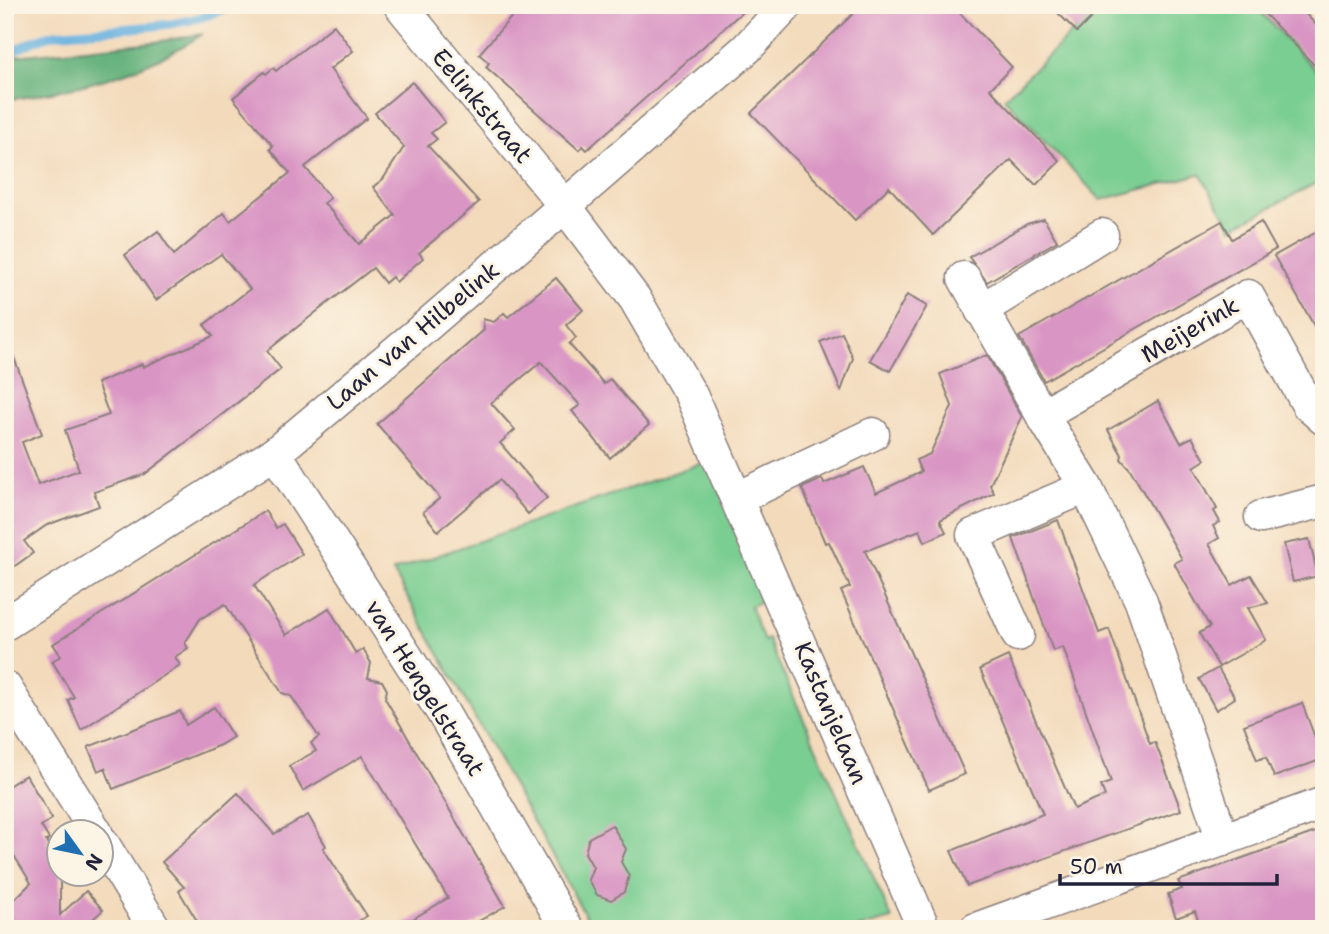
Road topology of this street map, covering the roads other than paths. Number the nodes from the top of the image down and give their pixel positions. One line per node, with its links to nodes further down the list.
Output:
1 (400, 5): 3 (street, Eelinkstraat)
2 (787, 5): 3 (street, Laan van Hilbelink)
3 (565, 206): 10 (street, Laan van Hilbelink); 12 (street, Kastanjelaan)
4 (1102, 235): 6 (street)
5 (964, 278): 6 (street)
6 (981, 310): 7 (street)
7 (1042, 415): 8 (street, Meijerink); 11 (street)
8 (1324, 419)
9 (873, 434): 12 (street)
10 (275, 453): 15 (street, Laan van Hilbelink); 23 (street, van Hengelstraat)
11 (1086, 487): 16 (street); 20 (street)
12 (738, 498): 24 (street, Kastanjelaan)
13 (1324, 501): 14 (street)
14 (1261, 517)
15 (5, 624)
16 (1018, 635)
17 (5, 687): 19 (street)
18 (1324, 803): 20 (street)
19 (87, 818)
20 (1223, 840): 25 (street)
21 (116, 865): 22 (street)
22 (155, 929)
23 (567, 929)
24 (924, 929)
25 (976, 929)

